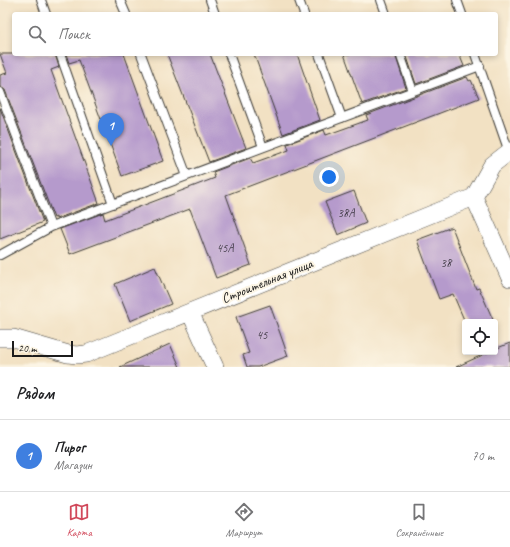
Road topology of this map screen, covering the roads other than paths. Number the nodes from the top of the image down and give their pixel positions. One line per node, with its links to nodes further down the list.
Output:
1 (41, 0): 7 (lane)
2 (120, 0): 8 (lane)
3 (210, 0): 9 (lane)
4 (299, 0): 10 (lane)
5 (381, 0): 11 (lane)
6 (457, 0): 12 (lane)
7 (45, 12)
8 (125, 12)
9 (214, 12)
10 (303, 12)
11 (385, 12)
12 (461, 12)
13 (61, 56): 27 (lane)
14 (142, 56): 25 (lane)
15 (230, 56): 23 (lane)
16 (320, 56): 22 (lane)
17 (401, 56): 20 (lane)
18 (476, 56): 19 (lane)
19 (480, 66): 20 (lane); 24 (lane)
20 (413, 91): 22 (lane)
21 (0, 92): 28 (lane)
22 (342, 118): 23 (lane)
23 (263, 147): 25 (lane)
24 (510, 151): 26 (street)
25 (187, 176): 27 (lane)
26 (474, 197): 30 (street); 31 (street, Строительная улица)
27 (113, 204): 28 (lane)
28 (51, 227): 29 (lane)
29 (0, 254)
30 (510, 278)
31 (190, 312): 32 (street, Строительная улица); 33 (street)
32 (0, 337)
33 (215, 367)

